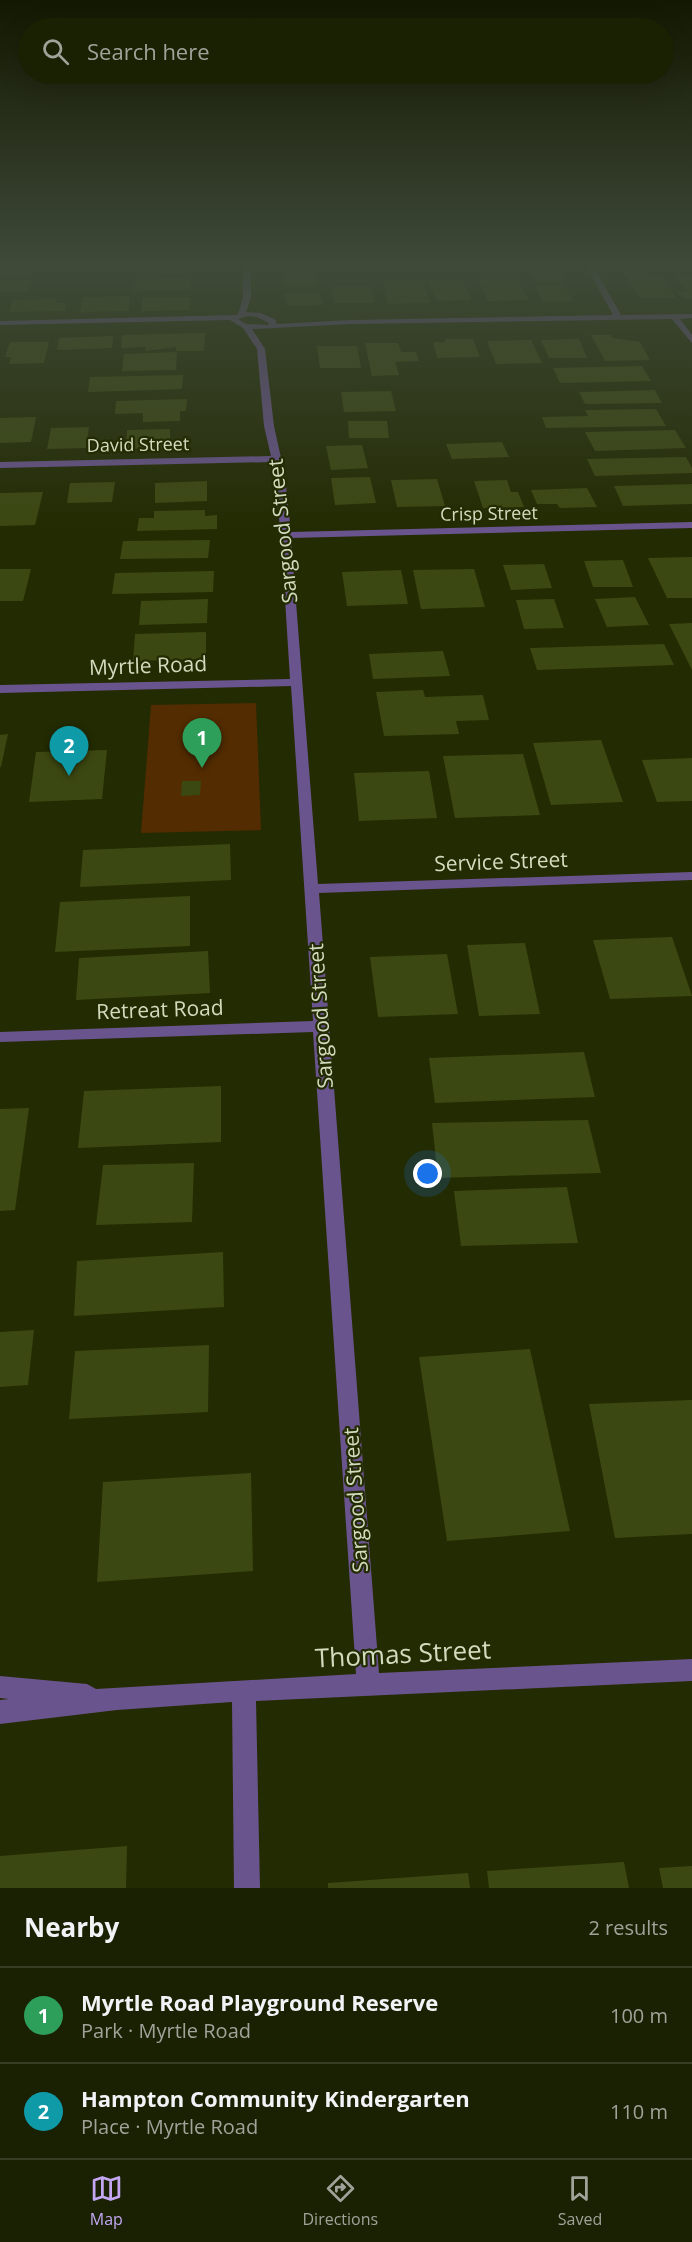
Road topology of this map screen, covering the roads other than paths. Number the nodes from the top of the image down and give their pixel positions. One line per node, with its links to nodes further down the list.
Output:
1 (261, 352): 2 (street, Sargood Street)
2 (277, 459): 3 (street, David Street); 5 (street, Sargood Street)
3 (0, 465)
4 (692, 525): 5 (street, Crisp Street)
5 (286, 535): 6 (street, Sargood Street)
6 (297, 682): 7 (street, Myrtle Road); 9 (street, Sargood Street)
7 (0, 689)
8 (692, 876): 9 (street, Service Street)
9 (311, 889): 10 (street, Sargood Street)
10 (322, 1026): 11 (street, Retreat Road); 13 (street, Sargood Street)
11 (0, 1037)
12 (692, 1670): 13 (street, Thomas Street)
13 (368, 1684): 15 (street, Thomas Street)
14 (0, 1687): 16 (street, Thomas Street)
15 (244, 1690): 16 (street, Thomas Street); 18 (street)
16 (117, 1698): 17 (street, Thomas Street)
17 (0, 1712)
18 (247, 1888)

